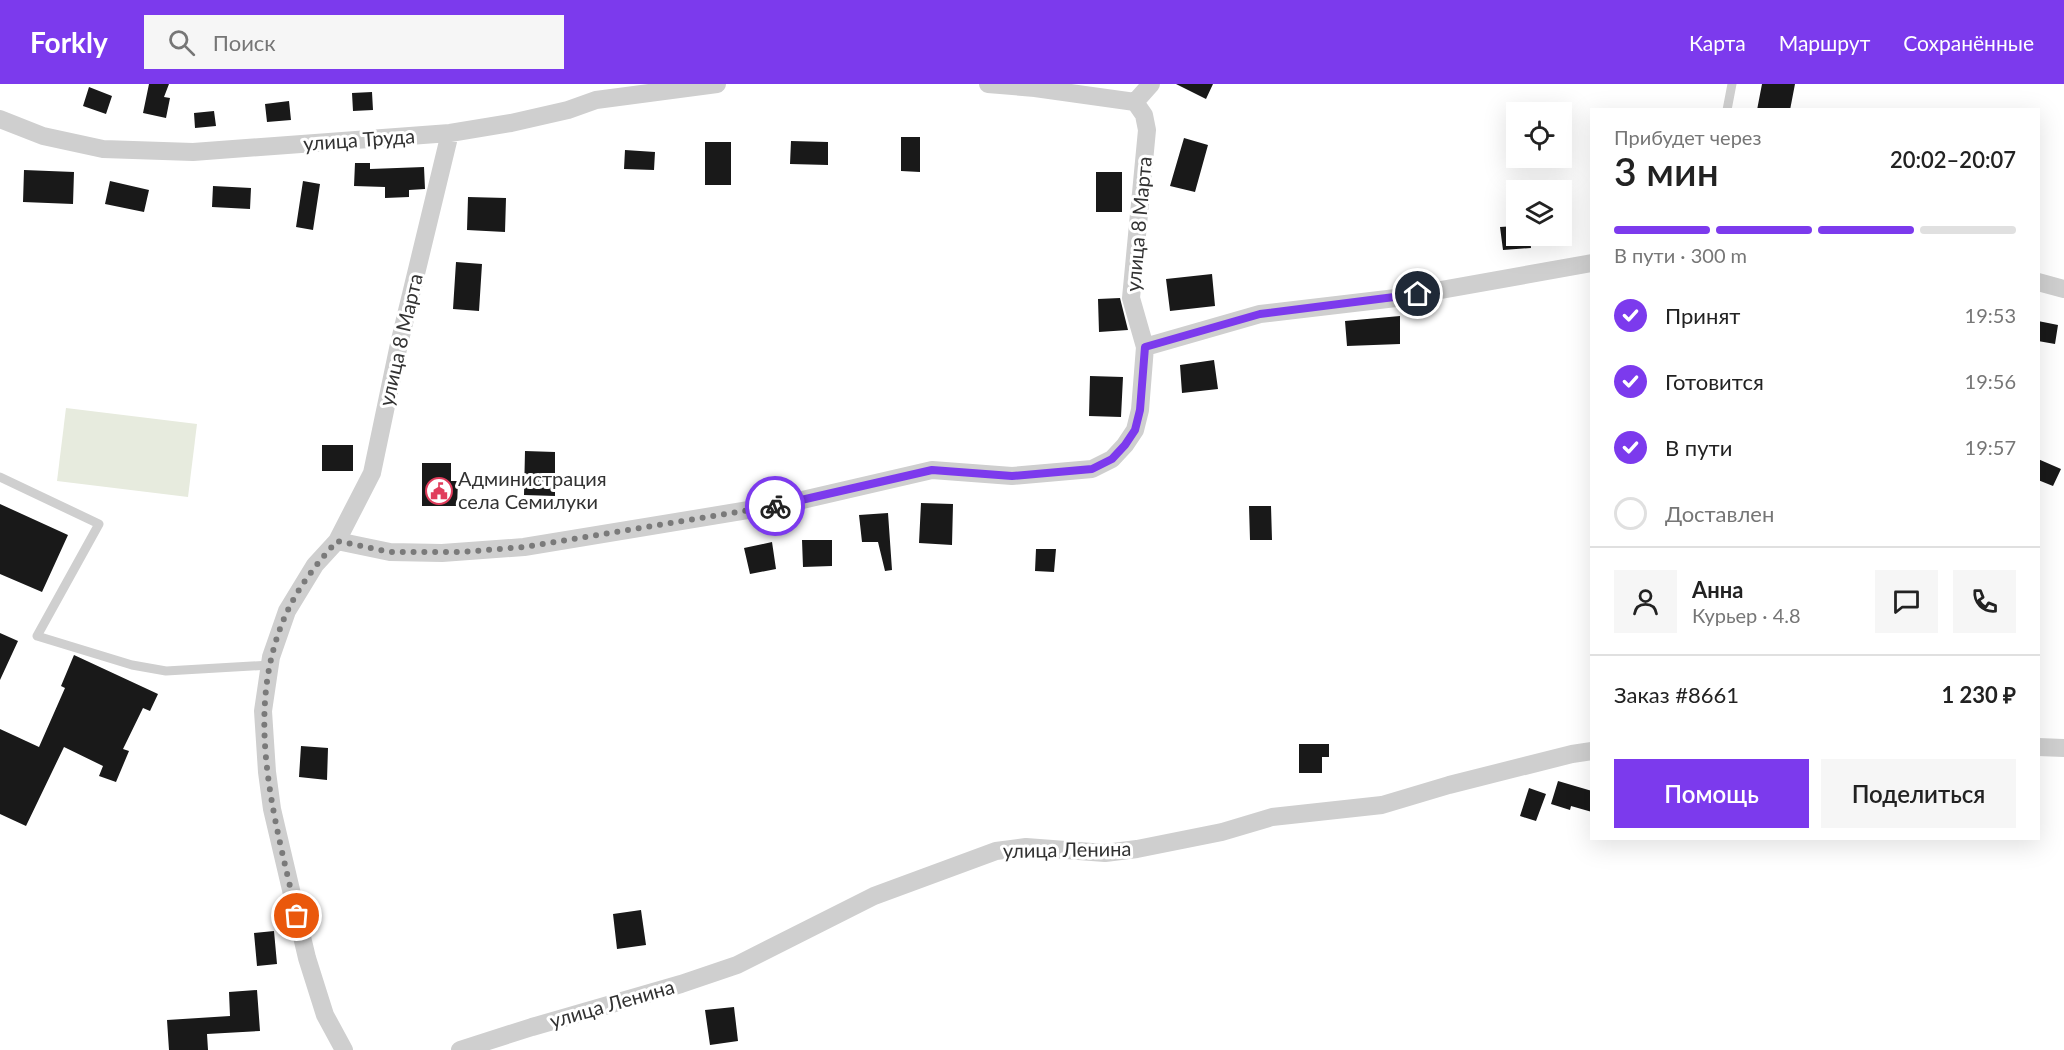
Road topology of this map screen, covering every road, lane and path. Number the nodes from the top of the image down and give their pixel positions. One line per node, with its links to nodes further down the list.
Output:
1 (605, 84): 6 (street)
2 (717, 84): 6 (street, улица Труда)
3 (988, 84): 7 (street)
4 (1151, 84): 7 (street)
5 (1732, 84): 8 (lane)
6 (596, 100): 10 (street, улица Труда)
7 (1135, 102): 14 (street, улица 8 Марта)
8 (1727, 108)
9 (0, 119): 10 (street, улица Труда)
10 (450, 134): 16 (street, улица 8 Марта)
11 (1590, 263): 14 (street)
12 (2040, 283): 13 (street)
13 (2064, 289)
14 (1145, 347): 16 (street, улица 8 Марта)
15 (0, 477): 17 (lane)
16 (337, 541): 17 (street, улица 8 Марта)
17 (270, 665): 21 (street, улица 8 Марта)
18 (2040, 747): 19 (street)
19 (2064, 748)
20 (1590, 751): 22 (street, улица Ленина)
21 (344, 1050)
22 (460, 1050)

